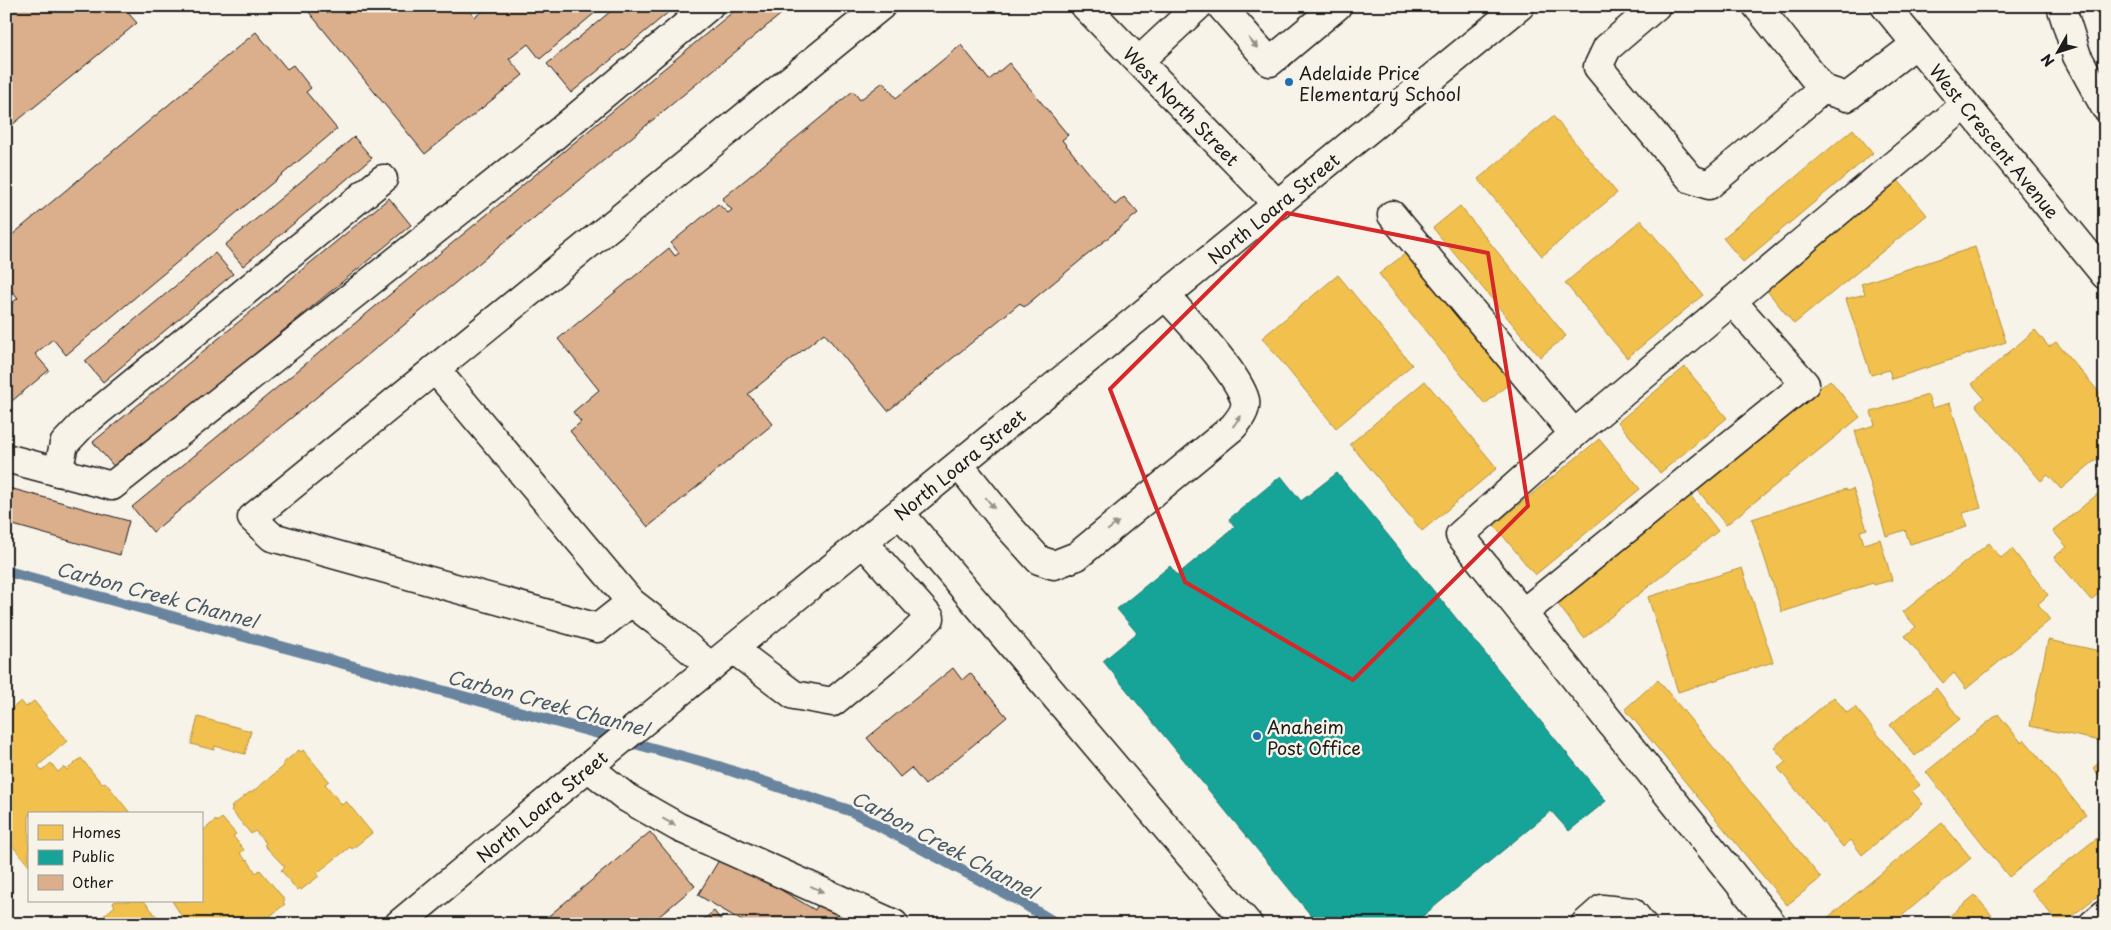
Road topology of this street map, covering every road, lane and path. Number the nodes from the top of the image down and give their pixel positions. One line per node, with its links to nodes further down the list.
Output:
1 (709, 6): 27 (street)
2 (881, 6): 23 (street)
3 (1198, 6): 13 (street)
4 (1221, 6): 5 (street, one-way to 5)
5 (1337, 6)
6 (1520, 6): 18 (street, North Loara Street)
7 (1656, 6): 14 (street)
8 (1758, 6): 14 (street)
9 (1885, 6): 12 (street, West Crescent Avenue)
10 (2061, 6): 16 (street)
11 (1102, 12): 13 (street, West North Street)
12 (1916, 44): 14 (street); 15 (street, West Crescent Avenue)
13 (1139, 61): 18 (street, West North Street)
14 (1823, 89)
15 (1965, 105): 20 (street, West Crescent Avenue); 22 (street)
16 (2105, 107)
17 (383, 179): 27 (street)
18 (1278, 205): 21 (street, North Loara Street)
19 (1392, 215): 24 (street)
20 (2105, 275)
21 (1166, 296): 26 (street, North Loara Street); 26 (street, one-way to 21)
22 (1732, 301): 24 (street); 31 (street)
23 (435, 369): 30 (street); 30 (street)
24 (1574, 434): 31 (street)
25 (6, 458): 27 (street)
26 (959, 465): 28 (street, North Loara Street)
27 (58, 472)
28 (900, 513): 29 (street, North Loara Street); 38 (street)
29 (864, 543): 32 (street, North Loara Street); 32 (street)
30 (630, 602): 33 (street)
31 (1523, 613): 41 (street)
32 (734, 649): 33 (street, North Loara Street)
33 (712, 667): 34 (street, North Loara Street)
34 (593, 764): 36 (street, North Loara Street); 37 (street, one-way to 37)
35 (2105, 914): 42 (street)
36 (399, 924)
37 (894, 924)
38 (1248, 924)
39 (1585, 924): 40 (street)
40 (1642, 924)
41 (1772, 924)
42 (2093, 924)

